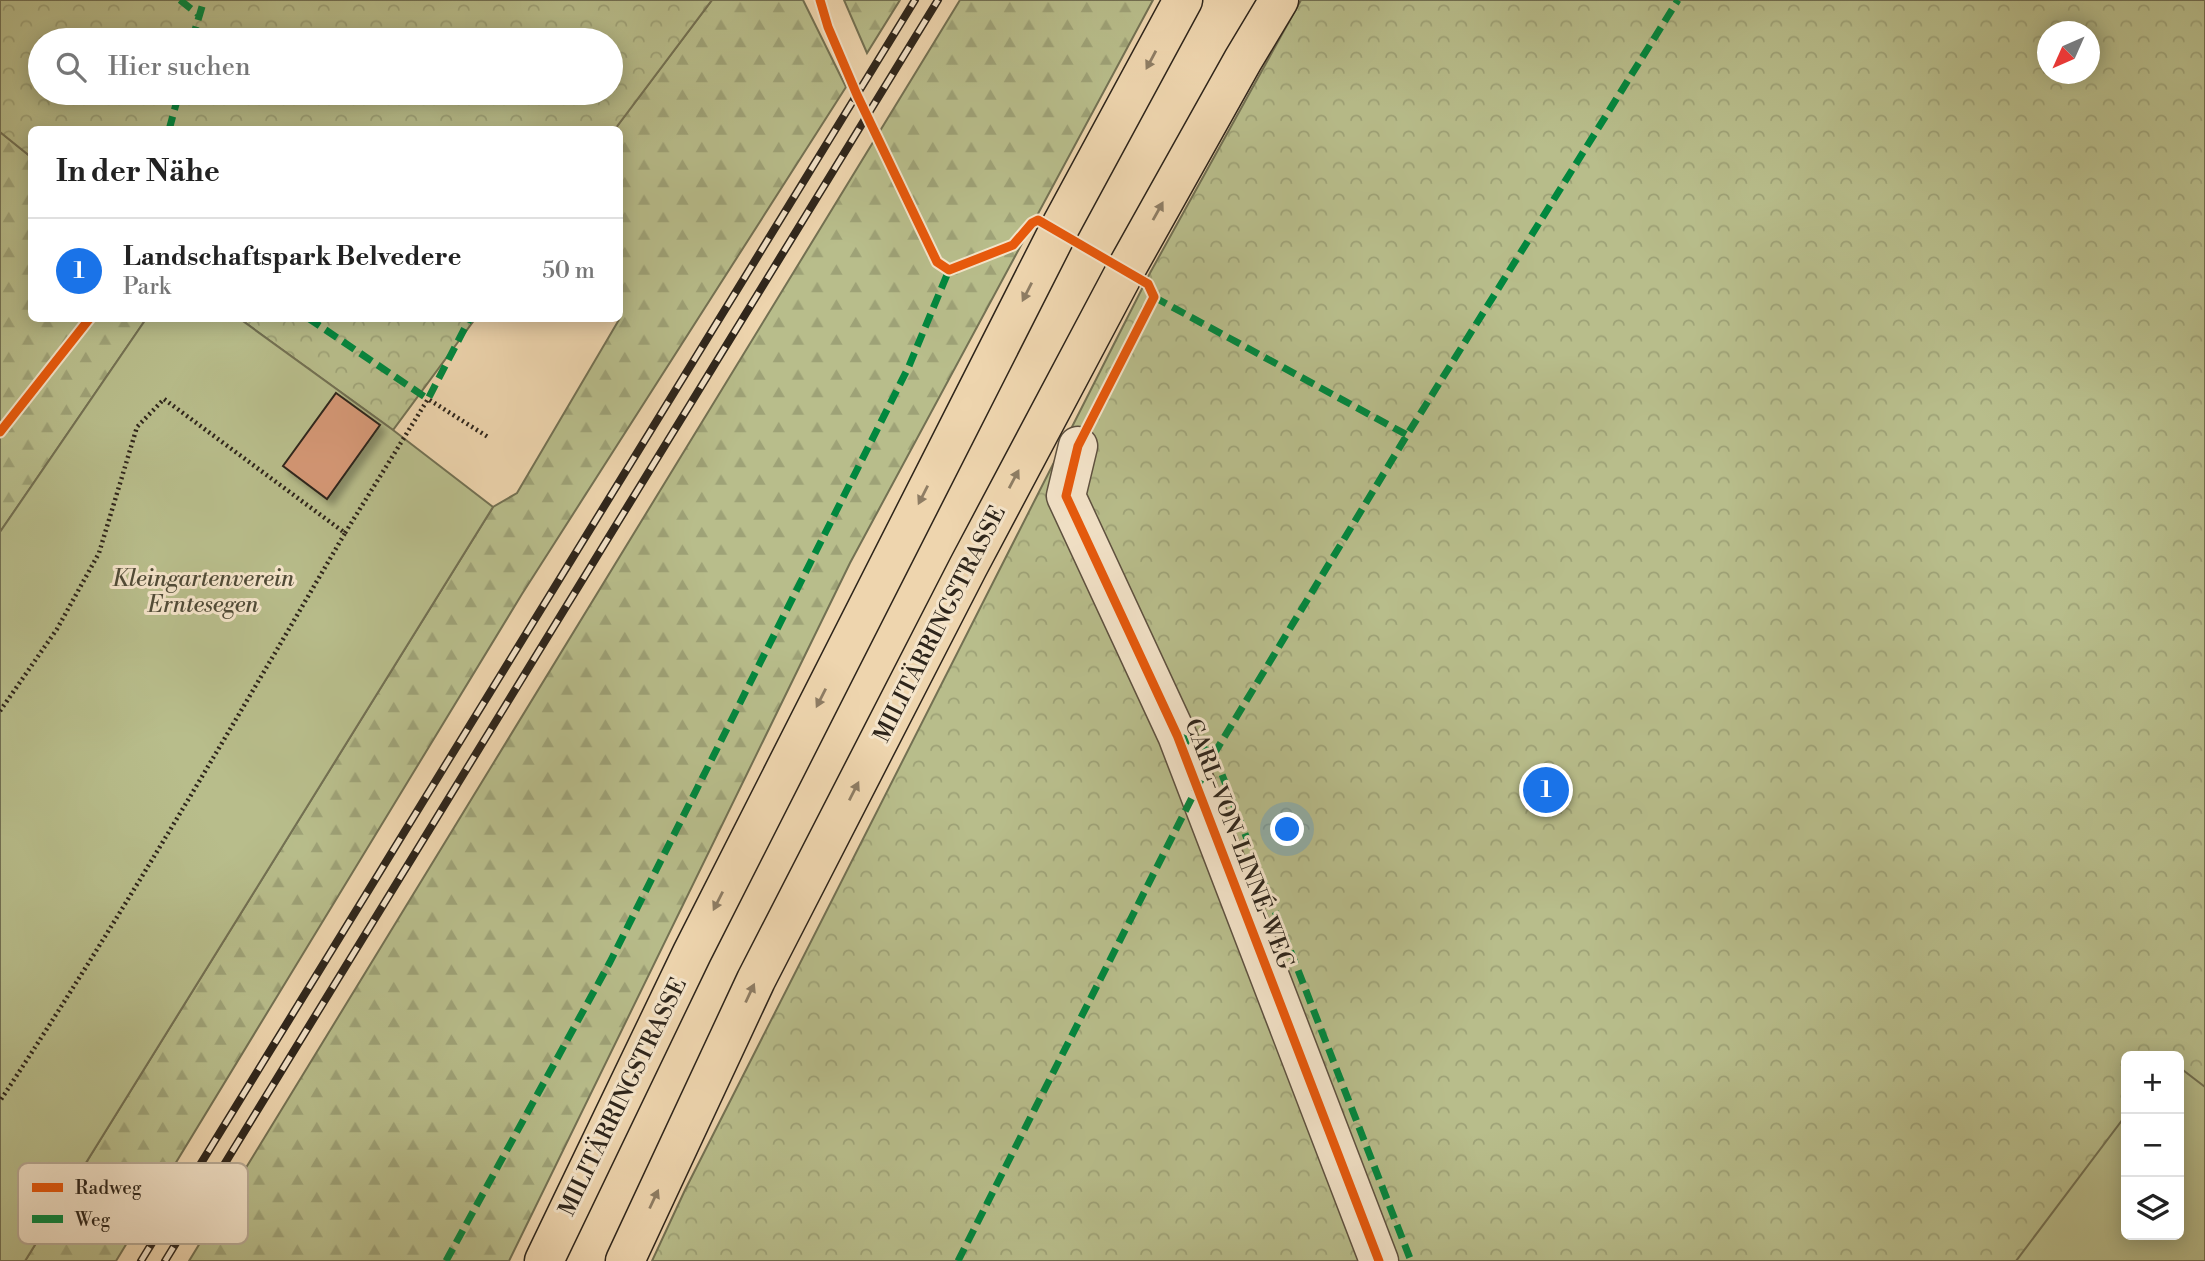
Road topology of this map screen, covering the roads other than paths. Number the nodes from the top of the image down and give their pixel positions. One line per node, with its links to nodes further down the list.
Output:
1 (1183, 0): 4 (main road, MILITÄRRINGSTRASSE, one-way to 4)
2 (1279, 0): 5 (main road, MILITÄRRINGSTRASSE, one-way to 2)
3 (1077, 446): 6 (street, CARL-VON-LINNÉ-WEG)
4 (544, 1261)
5 (625, 1261)
6 (1379, 1261)

